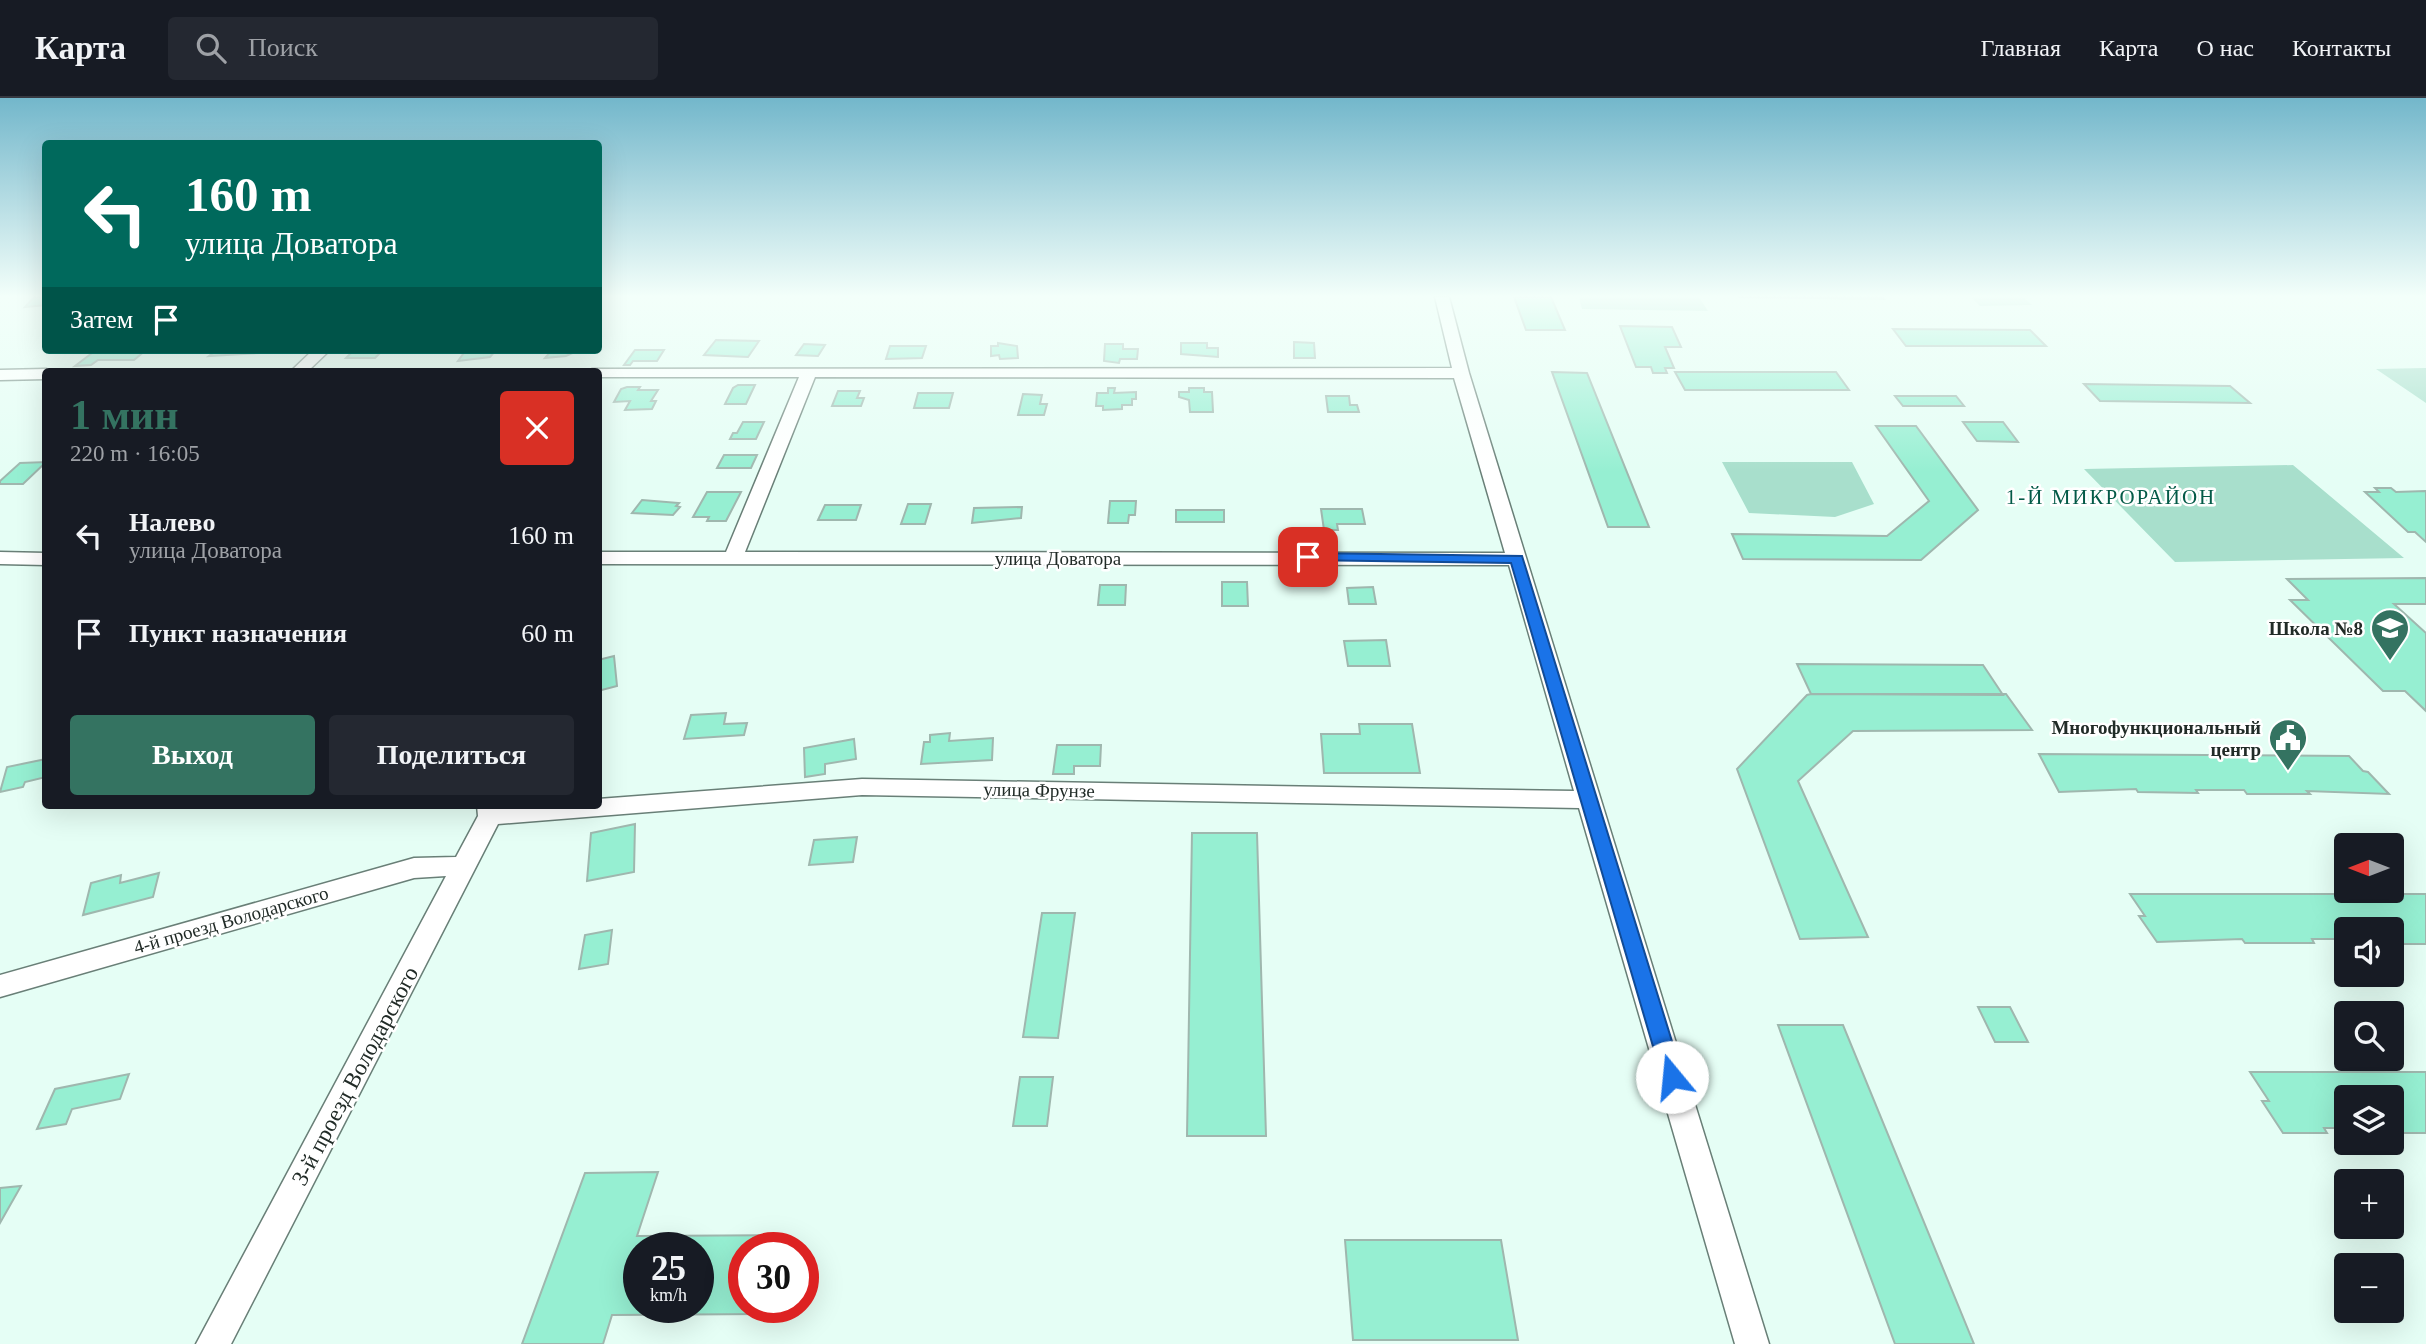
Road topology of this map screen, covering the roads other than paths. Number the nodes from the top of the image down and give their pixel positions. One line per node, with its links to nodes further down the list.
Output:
1 (316, 355): 3 (street)
2 (1457, 355): 6 (street)
3 (302, 368)
4 (602, 372): 5 (street)
5 (809, 372): 6 (street); 12 (street)
6 (1461, 373): 14 (street)
7 (42, 374): 8 (street)
8 (0, 375)
9 (0, 558): 10 (street)
10 (22, 558): 13 (street); 15 (street)
11 (602, 558): 12 (street, улица Доватора)
12 (733, 558): 14 (street, улица Доватора)
13 (42, 559)
14 (1517, 559): 16 (street)
15 (0, 565)
16 (1589, 800): 17 (street, улица Фрунзе); 23 (street)
17 (602, 804)
18 (520, 809): 19 (street, улица Фрунзе)
19 (489, 811): 20 (street, 3-й проезд Володарского)
20 (464, 866): 21 (street, 4-й проезд Володарского); 22 (street, 3-й проезд Володарского)
21 (0, 986)
22 (213, 1344)
23 (1752, 1344)

